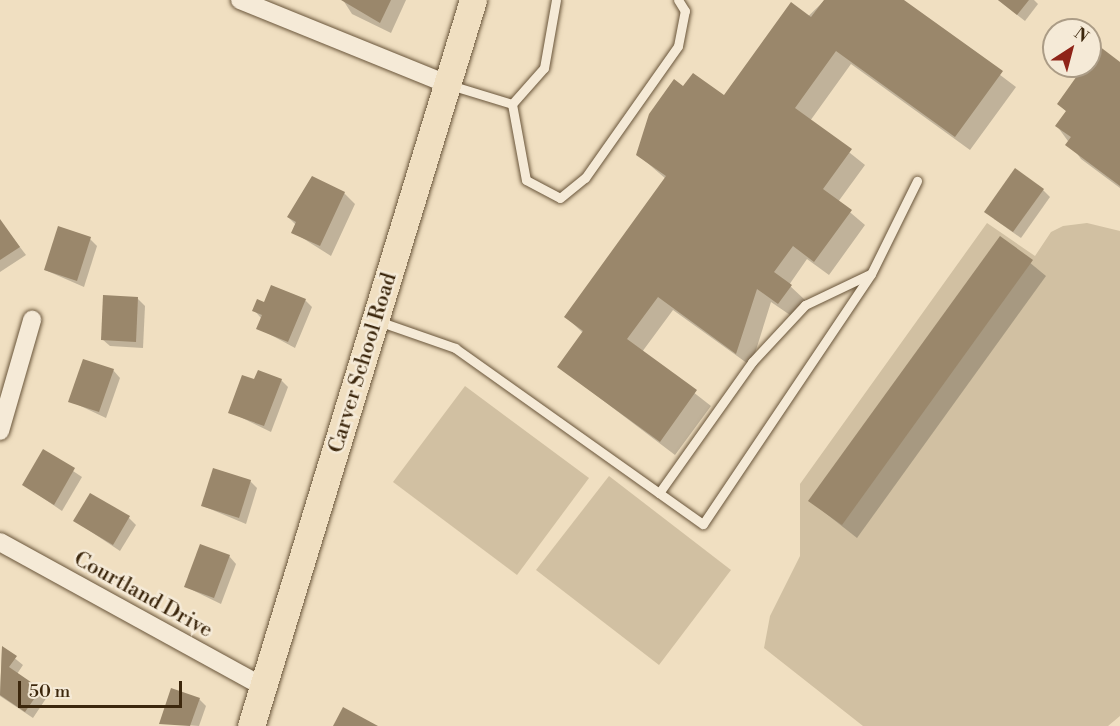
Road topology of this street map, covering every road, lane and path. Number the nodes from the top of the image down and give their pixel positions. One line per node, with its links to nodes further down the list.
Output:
1 (240, 0): 5 (street)
2 (473, 0): 5 (main road, Carver School Road)
3 (556, 0): 6 (lane)
4 (678, 0): 6 (lane)
5 (447, 84): 6 (lane); 10 (main road, Carver School Road)
6 (512, 104)
7 (917, 181): 8 (lane)
8 (871, 274): 12 (lane); 12 (lane)
9 (32, 320): 11 (street)
10 (376, 320): 12 (lane); 14 (main road, Carver School Road)
11 (0, 431)
12 (659, 493)
13 (0, 542): 14 (street, Courtland Drive)
14 (264, 687): 15 (main road, Carver School Road)
15 (251, 726)

